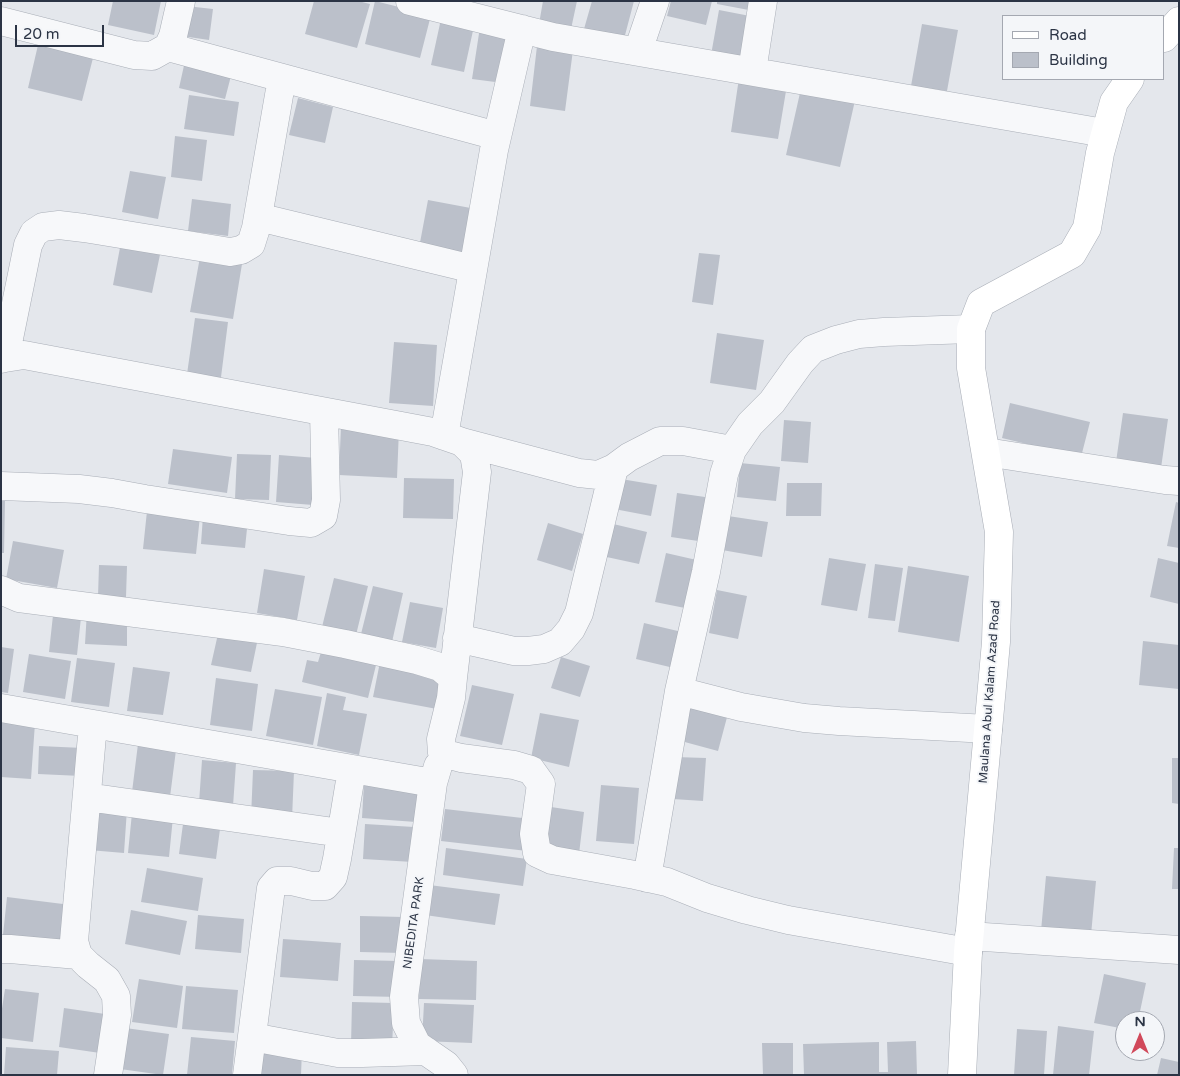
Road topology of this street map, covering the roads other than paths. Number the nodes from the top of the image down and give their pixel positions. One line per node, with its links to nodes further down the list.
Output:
1 (181, 1): 10 (street)
2 (410, 1): 5 (street)
3 (655, 1): 11 (street)
4 (763, 1): 12 (street)
5 (468, 8): 8 (street)
6 (1, 21): 10 (street)
7 (1179, 21): 9 (street)
8 (522, 29): 11 (street); 16 (street)
9 (1165, 37)
10 (168, 48): 13 (street)
11 (638, 51): 12 (street)
12 (752, 71): 15 (street)
13 (282, 78): 16 (street); 17 (street)
14 (1129, 80): 15 (street, Maulana Abul Kalam Azad Road)
15 (1104, 134): 19 (street, Maulana Abul Kalam Azad Road)
16 (497, 136): 18 (street)
17 (258, 216): 18 (street); 20 (street)
18 (473, 269): 22 (street)
19 (971, 330): 23 (street); 24 (street, Maulana Abul Kalam Azad Road)
20 (3, 359): 21 (street)
21 (324, 412): 22 (street); 27 (street)
22 (453, 439): 25 (street); 29 (street, NIBEDITA PARK)
23 (732, 450): 25 (street); 31 (street)
24 (986, 452): 26 (street); 34 (street, Maulana Abul Kalam Azad Road)
25 (614, 468): 29 (street)
26 (1179, 481)
27 (1, 486)
28 (1, 590): 30 (street)
29 (457, 638): 30 (street, NIBEDITA PARK)
30 (452, 678): 35 (street, NIBEDITA PARK)
31 (679, 691): 34 (street); 40 (street)
32 (1, 708): 33 (street)
33 (94, 724): 36 (street); 38 (street)
34 (988, 729): 41 (street, Maulana Abul Kalam Azad Road)
35 (442, 753): 37 (street, NIBEDITA PARK); 40 (street)
36 (352, 769): 37 (street); 39 (street)
37 (433, 783): 46 (street, NIBEDITA PARK)
38 (87, 797): 39 (street); 44 (street)
39 (342, 833): 45 (street)
40 (647, 878): 41 (street)
41 (968, 944): 43 (street); 50 (street, Maulana Abul Kalam Azad Road)
42 (1, 949): 44 (street)
43 (1179, 950)
44 (78, 955): 47 (street)
45 (252, 1036): 46 (street); 48 (street)
46 (426, 1051): 49 (street, NIBEDITA PARK)
47 (108, 1075)
48 (247, 1075)
49 (454, 1075)
50 (962, 1075)

